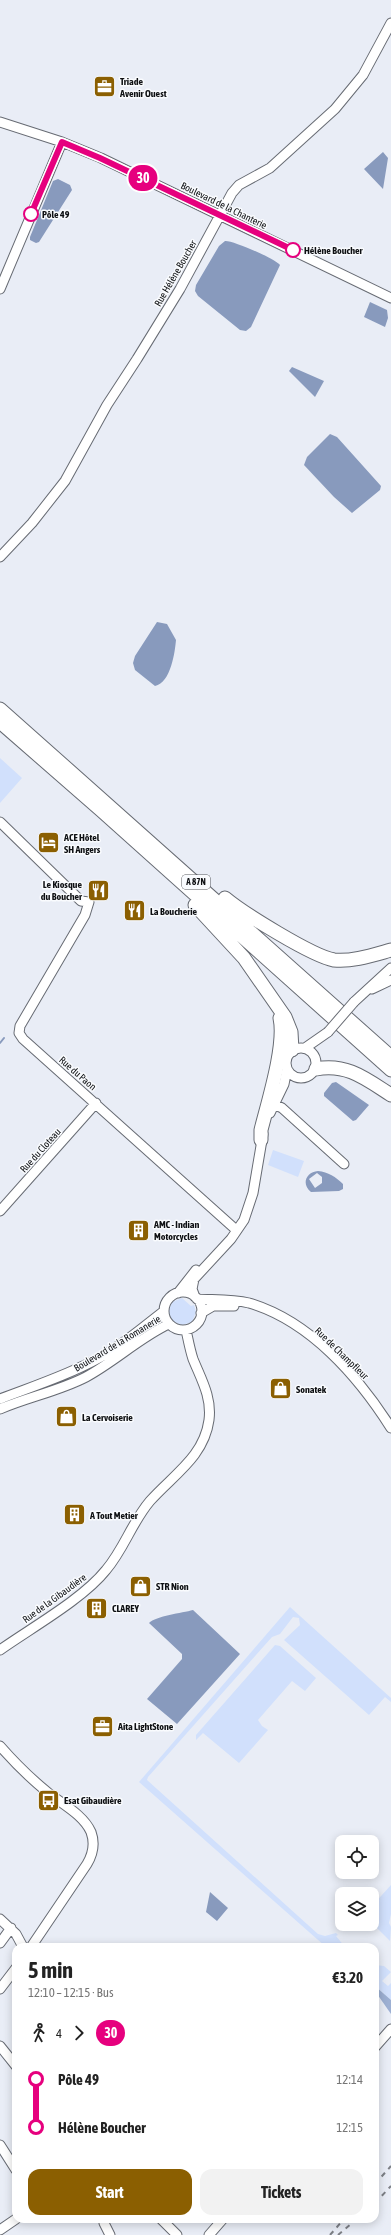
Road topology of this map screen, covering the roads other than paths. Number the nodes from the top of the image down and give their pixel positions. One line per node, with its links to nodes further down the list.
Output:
1 (391, 23): 4 (street, Rue Hélène Boucher)
2 (0, 122): 3 (street, Boulevard de la Chanterie)
3 (62, 142): 4 (street, Boulevard de la Chanterie); 5 (street)
4 (221, 215): 6 (street, Boulevard de la Chanterie); 7 (street, Rue Hélène Boucher)
5 (1, 289)
6 (391, 298)
7 (0, 557)
8 (0, 709): 12 (highway, A 87N)
9 (0, 722): 10 (highway, A 87N)
10 (101, 810): 16 (highway); 24 (highway, A 87N)
11 (0, 822): 28 (street, Rue du Paon)
12 (173, 861): 13 (highway); 21 (highway, A 87N)
13 (391, 950)
14 (391, 968): 17 (street)
15 (391, 980): 17 (street)
16 (266, 990): 20 (highway); 30 (highway)
17 (366, 992): 18 (street, bridge)
18 (325, 1034): 19 (street); 22 (street)
19 (306, 1048): 20 (street); 22 (street)
20 (292, 1050): 23 (street)
21 (391, 1057)
22 (316, 1063): 25 (street); 27 (highway)
23 (287, 1069): 25 (street); 26 (street)
24 (391, 1070)
25 (297, 1078): 26 (street)
26 (284, 1084): 29 (street)
27 (391, 1095)
28 (96, 1103): 33 (street, Rue du Cloteau); 34 (street, Rue du Paon)
29 (274, 1104): 30 (street); 31 (street)
30 (261, 1140): 32 (street)
31 (344, 1164)
32 (251, 1200): 34 (street); 36 (street)
33 (0, 1211)
34 (234, 1228): 35 (street)
35 (178, 1293): 36 (street); 38 (street)
36 (196, 1298): 37 (street, Rue de Champfleur); 39 (street)
37 (263, 1309): 39 (street, Rue de Champfleur); 45 (street, Rue de Champfleur)
38 (164, 1311): 40 (street); 42 (street, Boulevard de la Romanerie)
39 (201, 1313): 41 (street)
40 (169, 1324): 41 (street); 43 (street, Boulevard de la Romanerie)
41 (186, 1330): 46 (street, Rue de la Gibaudière)
42 (0, 1399)
43 (4, 1407): 44 (street, Boulevard de la Romanerie)
44 (0, 1418)
45 (391, 1428)
46 (0, 1650)
47 (0, 1746): 52 (street)
48 (0, 1919): 49 (street)
49 (11, 1928): 50 (street); 51 (street)
50 (0, 1943)
51 (20, 1943)
52 (34, 1943)
53 (12, 1973): 54 (street)
54 (0, 1989)
55 (391, 2029): 56 (street)
56 (379, 2042)
57 (1, 2049): 58 (street)
58 (12, 2061)
59 (0, 2145): 60 (street)
60 (12, 2164)
61 (12, 2221): 65 (street)
62 (104, 2223): 66 (street)
63 (165, 2223): 67 (street)
64 (220, 2223): 68 (street)
65 (0, 2228)
66 (110, 2235)
67 (177, 2235)
68 (209, 2235)

